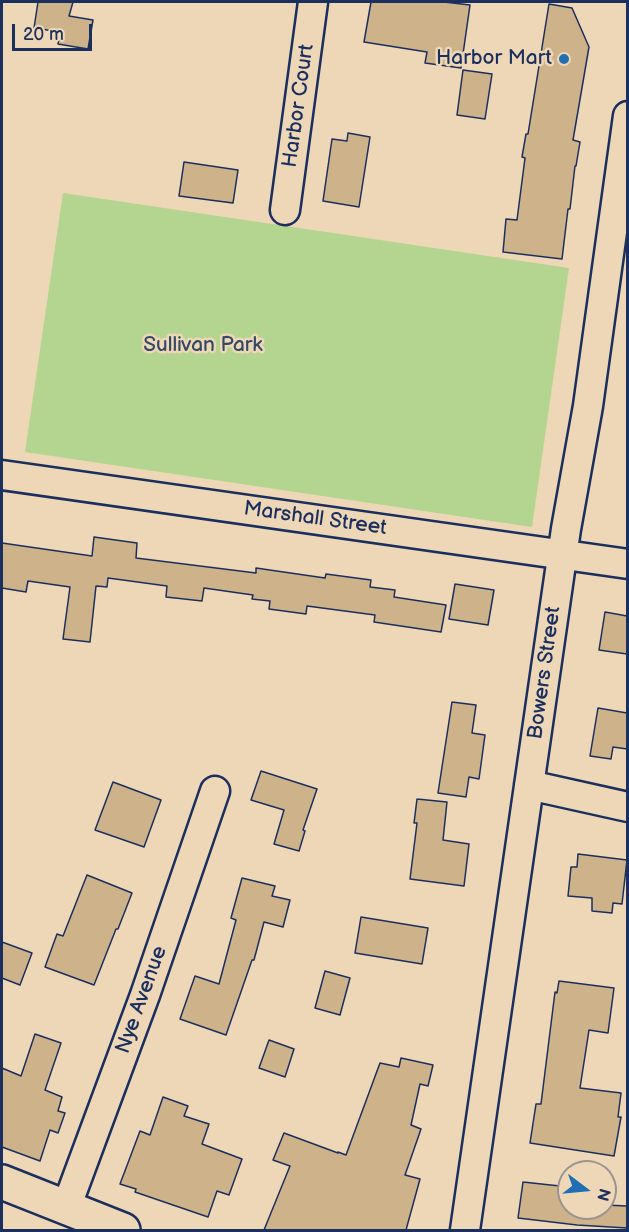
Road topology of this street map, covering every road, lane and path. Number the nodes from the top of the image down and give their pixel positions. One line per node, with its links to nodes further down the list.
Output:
1 (313, 2): 3 (street, Harbor Court)
2 (627, 116): 5 (street, Bowers Street)
3 (285, 210)
4 (2, 475): 5 (street, Marshall Street)
5 (562, 555): 6 (street, Marshall Street); 7 (street, Bowers Street)
6 (627, 564)
7 (529, 784): 9 (street); 13 (street, Bowers Street)
8 (215, 790): 11 (street, Nye Avenue)
9 (627, 807)
10 (2, 1182): 11 (street)
11 (66, 1208): 12 (street)
12 (123, 1230)
13 (465, 1230)

